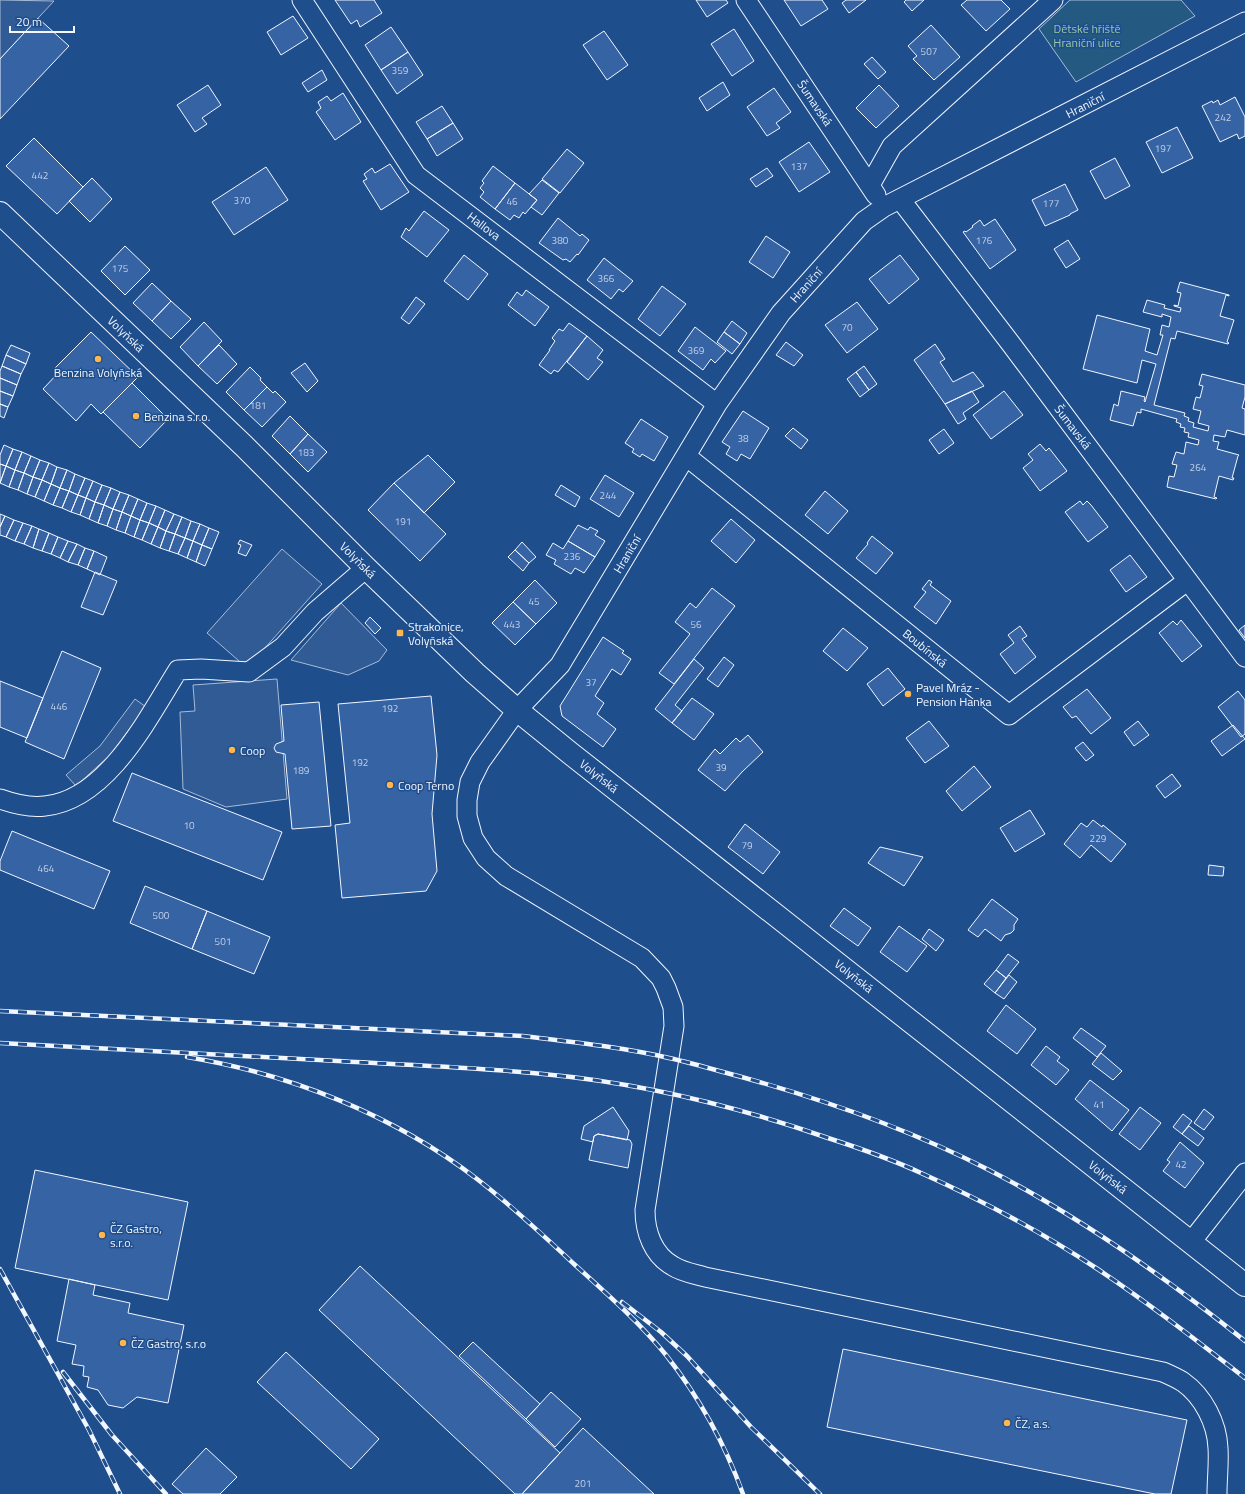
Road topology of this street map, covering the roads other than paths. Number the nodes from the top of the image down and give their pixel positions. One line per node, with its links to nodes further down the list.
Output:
1 (302, 0): 8 (street, Hallova)
2 (746, 0): 5 (street, Šumavská)
3 (1053, 0): 5 (street)
4 (1245, 22): 6 (street, Hraniční)
5 (870, 185): 6 (street, Šumavská)
6 (892, 203): 8 (street, Hraniční); 11 (street, Šumavská)
7 (0, 213): 10 (main road, Volyňská)
8 (717, 404): 9 (street, Hraniční)
9 (686, 456): 11 (street, Boubínská); 13 (street, Hraniční)
10 (366, 568): 13 (main road, Volyňská); 14 (street)
11 (1187, 581): 12 (street, Šumavská)
12 (1245, 657)
13 (517, 710): 16 (main road, Volyňská); 18 (street, Hraniční)
14 (0, 799)
15 (1245, 1173): 16 (street)
16 (1191, 1242): 17 (main road, Volyňská)
17 (1245, 1284)
18 (1217, 1494)

